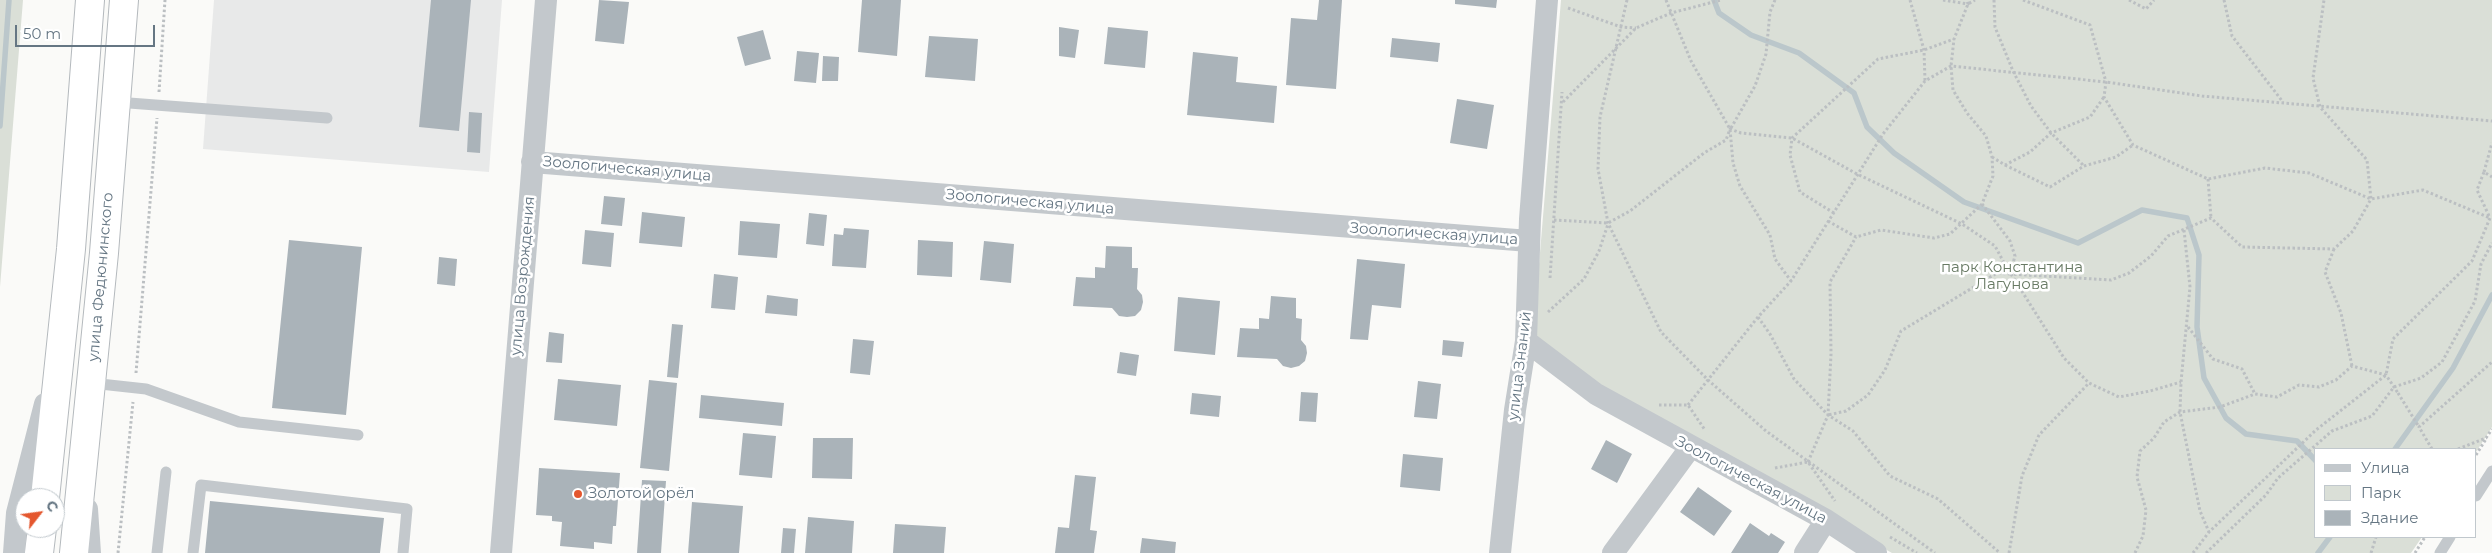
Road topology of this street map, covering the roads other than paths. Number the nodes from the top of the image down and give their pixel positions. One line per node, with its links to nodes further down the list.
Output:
1 (90, 0): 10 (highway)
2 (124, 0): 5 (highway, улица Федюнинского)
3 (546, 0): 7 (street, улица Возрождения)
4 (1558, 4): 8 (street, улица Знаний)
5 (116, 102): 6 (lane); 11 (highway, улица Федюнинского)
6 (327, 118)
7 (532, 162): 8 (street, Зоологическая улица); 30 (street, улица Возрождения)
8 (1529, 240): 9 (street, улица Знаний)
9 (1526, 341): 13 (street, Зоологическая улица); 31 (street, улица Знаний)
10 (61, 345): 17 (highway); 23 (street)
11 (91, 382): 12 (lane); 14 (highway, улица Федюнинского)
12 (358, 435)
13 (1690, 448): 19 (street, Зоологическая улица); 32 (street)
14 (84, 456): 25 (highway, улица Федюнинского); 26 (street)
15 (2492, 471): 18 (lane)
16 (166, 472): 27 (lane)
17 (46, 488)
18 (2477, 494)
19 (1833, 514): 22 (street, Зоологическая улица); 33 (street)
20 (41, 538): 24 (highway)
21 (2449, 538): 34 (lane)
22 (1881, 544)
23 (14, 553)
24 (40, 553)
25 (74, 553)
26 (90, 553)
27 (157, 553)
28 (193, 553): 29 (lane)
29 (403, 553)
30 (500, 553)
31 (1500, 553)
32 (1613, 553)
33 (1804, 553)
34 (2440, 553)

